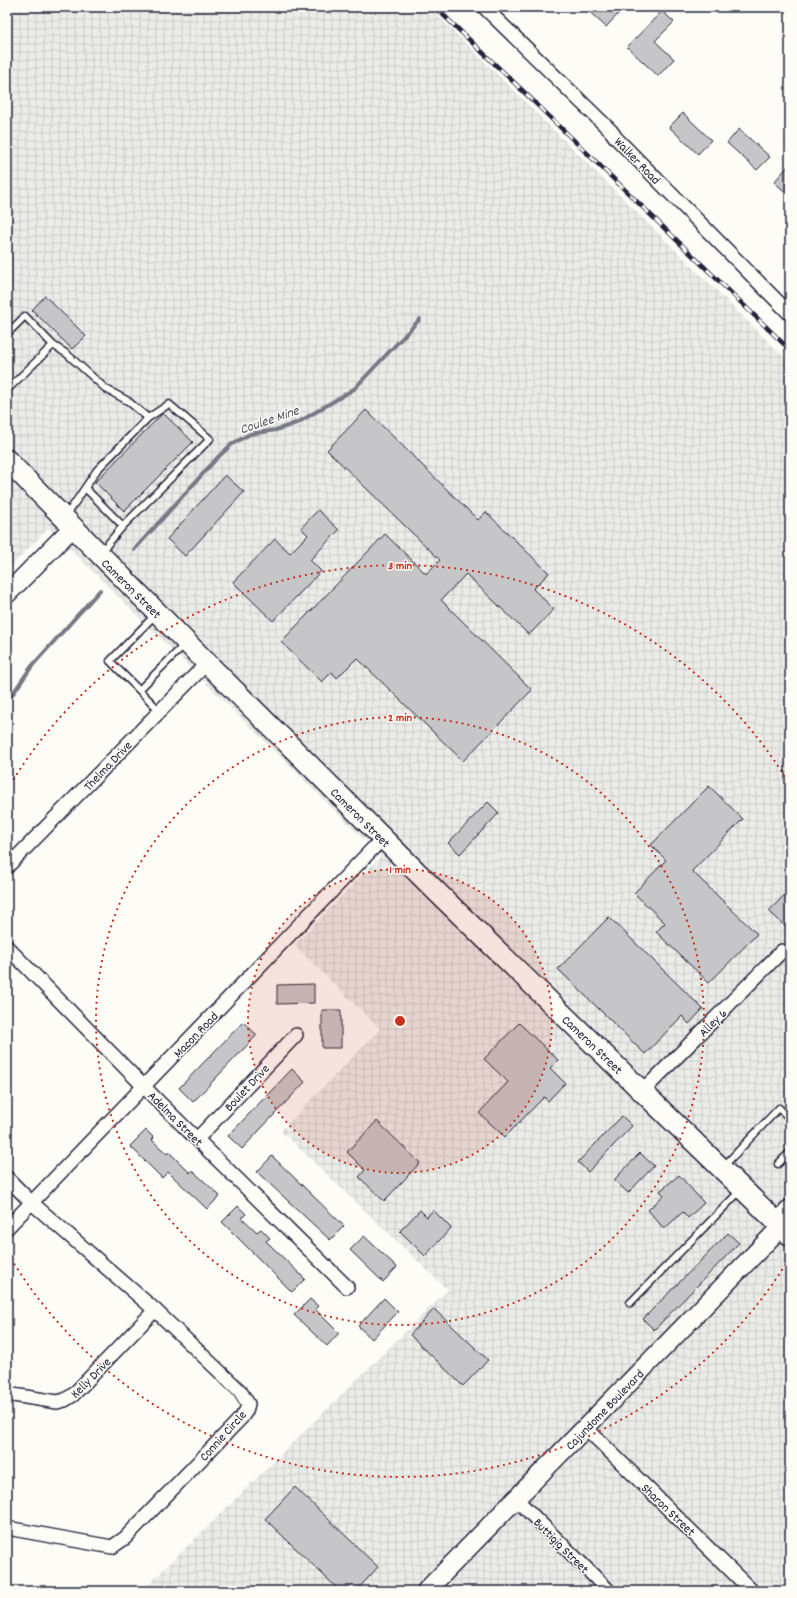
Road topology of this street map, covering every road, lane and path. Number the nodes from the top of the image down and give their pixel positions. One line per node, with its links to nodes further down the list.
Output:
1 (484, 7): 2 (street, Walker Road)
2 (790, 314)
3 (7, 334): 4 (lane)
4 (53, 345): 5 (lane); 6 (lane)
5 (7, 390)
6 (148, 418): 8 (lane); 10 (lane)
7 (7, 460): 9 (main road, Cameron Street)
8 (85, 488): 9 (lane); 10 (lane)
9 (69, 523): 11 (main road, Cameron Street); 12 (street)
10 (123, 526): 11 (lane)
11 (99, 554): 13 (main road, Cameron Street)
12 (7, 594)
13 (157, 613): 14 (main road, Cameron Street); 16 (lane)
14 (187, 642): 15 (main road, Cameron Street); 16 (lane)
15 (207, 663): 17 (street, Thelma Drive); 18 (main road, Cameron Street)
16 (139, 690): 17 (lane)
17 (160, 711): 19 (street, Thelma Drive)
18 (383, 838): 23 (street, Macon Road); 24 (main road, Cameron Street)
19 (7, 867)
20 (7, 947): 23 (street, Adelma Street)
21 (782, 951): 24 (street, Alley 6)
22 (296, 1035): 26 (street, Boulet Drive)
23 (144, 1086): 26 (street, Adelma Street); 32 (street, Macon Road)
24 (642, 1092): 29 (main road, Cameron Street)
25 (790, 1119): 29 (lane)
26 (197, 1139): 36 (street, Adelma Street)
27 (790, 1152): 28 (lane)
28 (778, 1164)
29 (722, 1168): 31 (main road, Cameron Street)
30 (7, 1178): 32 (street, Connie Circle)
31 (742, 1188): 35 (main road, Cameron Street); 37 (lane)
32 (32, 1203): 34 (street, Macon Road); 38 (street, Connie Circle)
33 (790, 1206): 35 (street)
34 (7, 1228)
35 (782, 1228): 40 (street, Cajundome Boulevard)
36 (347, 1288)
37 (630, 1303)
38 (154, 1310): 39 (street, Kelly Drive); 42 (street, Connie Circle)
39 (7, 1394)
40 (586, 1428): 41 (street, Cajundome Boulevard); 45 (street, Sharon Street)
41 (516, 1499): 43 (street, Cajundome Boulevard); 44 (street, Buttigig Street)
42 (7, 1528)
43 (426, 1591)
44 (609, 1591)
45 (752, 1591)

